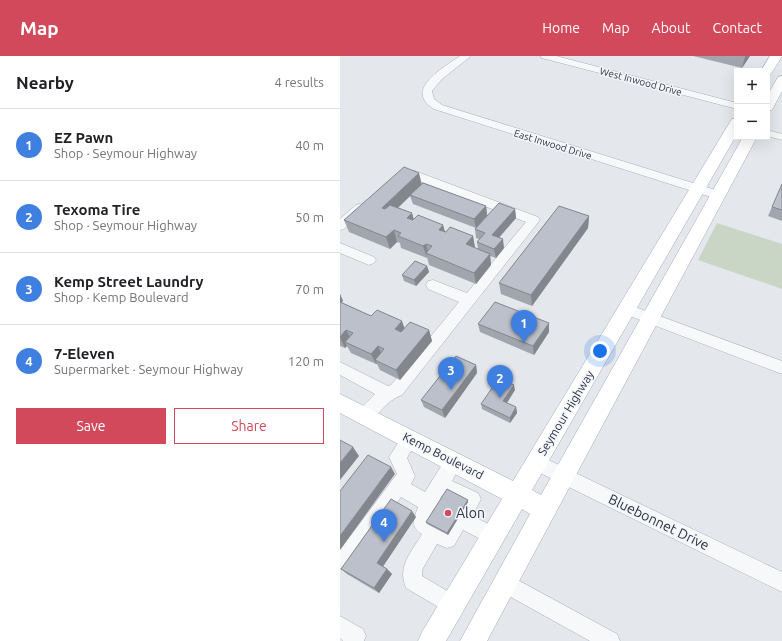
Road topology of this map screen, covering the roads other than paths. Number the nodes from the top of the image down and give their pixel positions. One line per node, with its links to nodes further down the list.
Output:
1 (466, 56): 13 (street, East Inwood Drive)
2 (545, 56): 7 (street, West Inwood Drive)
3 (776, 56): 4 (main road)
4 (769, 68)
5 (782, 80): 6 (main road)
6 (769, 104)
7 (734, 105)
8 (734, 127): 13 (main road, Seymour Highway)
9 (770, 134): 10 (street)
10 (782, 137)
11 (748, 140): 14 (main road)
12 (389, 183): 20 (street)
13 (698, 189): 14 (street, East Inwood Drive); 21 (main road, Seymour Highway)
14 (718, 195): 22 (main road)
15 (368, 201): 16 (street)
16 (340, 226)
17 (340, 248): 18 (street)
18 (369, 260)
19 (433, 285): 20 (street)
20 (469, 300): 25 (street)
21 (627, 309): 22 (street); 30 (main road, Seymour Highway)
22 (650, 318): 24 (street); 31 (main road)
23 (340, 368): 25 (street)
24 (782, 368)
25 (387, 393): 27 (street)
26 (340, 403): 27 (main road, Kemp Boulevard)
27 (364, 416): 28 (main road, Kemp Boulevard)
28 (410, 439): 29 (main road, Kemp Boulevard); 33 (street)
29 (454, 462): 32 (street); 34 (main road, Kemp Boulevard)
30 (536, 462): 31 (street, Bluebonnet Drive); 34 (main road, Seymour Highway)
31 (564, 476): 36 (main road); 41 (street, Bluebonnet Drive)
32 (440, 484): 35 (street); 37 (street)
33 (398, 486): 35 (street); 40 (street)
34 (517, 494): 36 (main road, Kemp Boulevard); 39 (main road, Seymour Highway)
35 (433, 505): 38 (street)
36 (545, 509): 42 (main road)
37 (459, 519): 38 (street); 39 (street)
38 (434, 532): 43 (street)
39 (492, 536): 43 (main road, Seymour Highway)
40 (344, 560)
41 (782, 582)
42 (505, 583): 47 (main road); 48 (street)
43 (452, 605): 46 (main road, Seymour Highway)
44 (340, 626): 45 (street)
45 (353, 641)
46 (431, 641)
47 (473, 641)
48 (610, 641)

